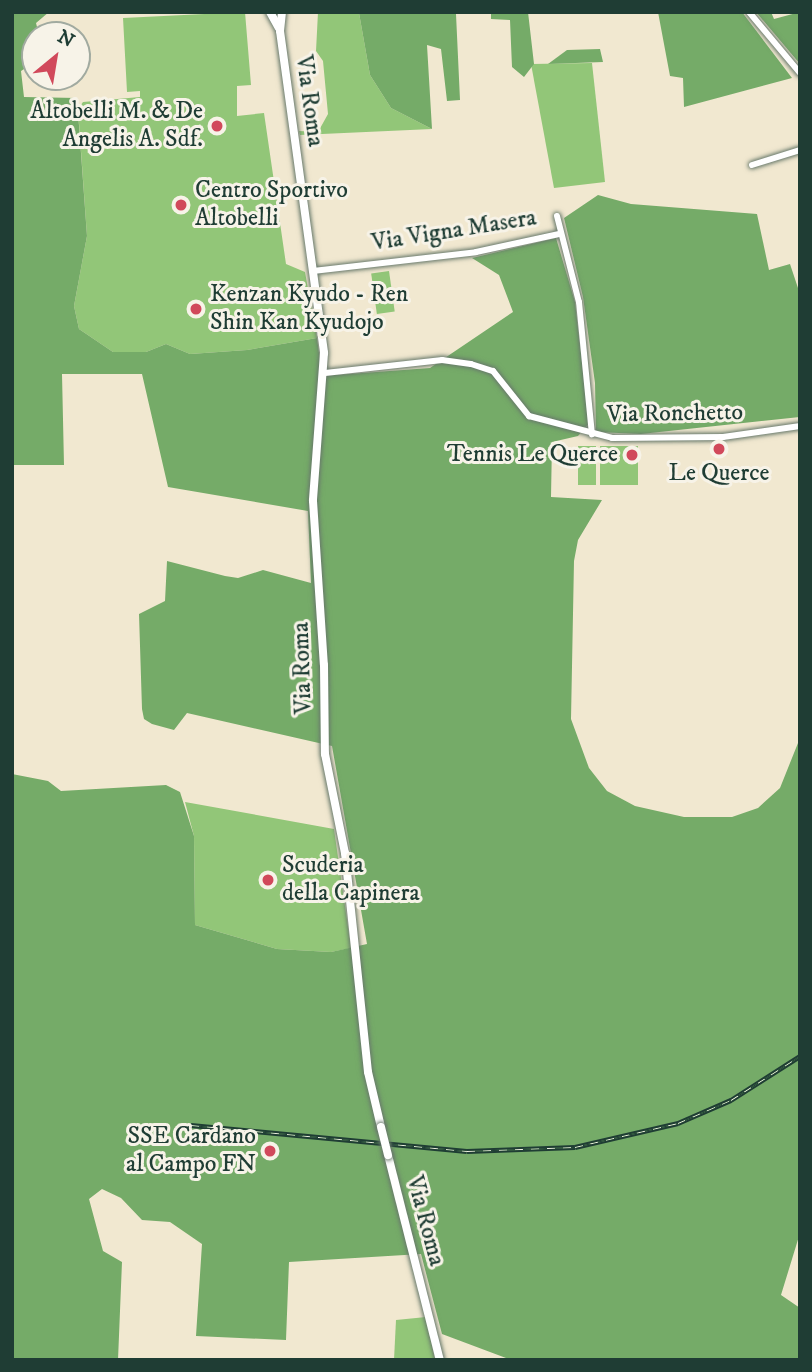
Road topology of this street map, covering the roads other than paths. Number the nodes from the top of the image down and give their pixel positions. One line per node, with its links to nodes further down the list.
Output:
1 (270, 12): 4 (street, Via Roma)
2 (282, 12): 4 (street, Via Roma)
3 (749, 12): 5 (street)
4 (280, 31): 10 (street, Via Roma)
5 (800, 73)
6 (800, 150): 7 (street)
7 (752, 165)
8 (557, 216): 9 (street)
9 (559, 234): 10 (street, Via Vigna Masera); 13 (street)
10 (313, 271): 11 (street, Via Roma)
11 (325, 373): 13 (street, Via Ronchetto); 14 (street, Via Roma, bridge)
12 (800, 426): 13 (street, Via Ronchetto)
13 (592, 434)
14 (440, 1360)

